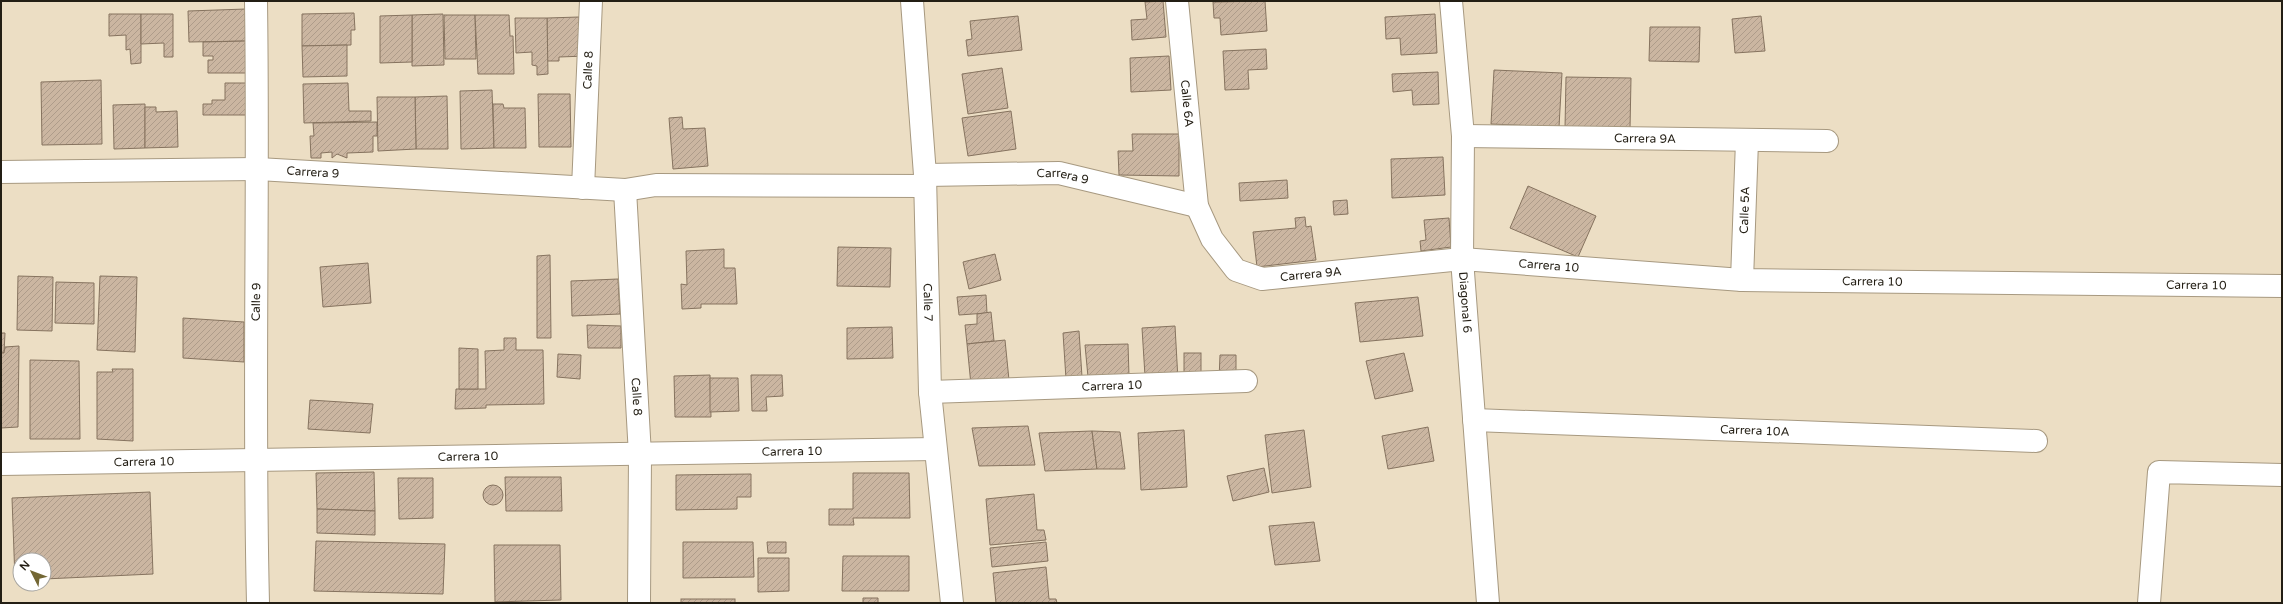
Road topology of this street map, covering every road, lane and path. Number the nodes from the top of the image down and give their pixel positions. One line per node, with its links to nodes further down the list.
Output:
1 (256, 1): 9 (street, Calle 9)
2 (591, 1): 12 (street, Calle 8)
3 (912, 1): 11 (street, Calle 7)
4 (1177, 1): 14 (street, Calle 6A)
5 (1451, 1): 6 (street, Diagonal 6)
6 (1463, 136): 7 (street, Carrera 9A); 15 (street, Diagonal 6)
7 (1747, 141): 8 (street, Carrera 9A); 16 (street, Calle 5A)
8 (1827, 141)
9 (258, 169): 10 (street, Carrera 9); 12 (street, Carrera 9); 24 (street, Calle 9)
10 (1, 172)
11 (925, 180): 13 (street, Carrera 9); 14 (street, Carrera 9); 19 (street, Calle 7)
12 (583, 188): 13 (street, Carrera 9)
13 (625, 190): 23 (street, Calle 8)
14 (1197, 206): 15 (street, Carrera 9A)
15 (1462, 259): 16 (street, Carrera 10); 20 (street, Diagonal 6)
16 (1742, 280): 17 (street, Carrera 10)
17 (2282, 286)
18 (1246, 381): 19 (street, Carrera 10)
19 (930, 392): 22 (street, Calle 7)
20 (1474, 420): 21 (street, Carrera 10A); 30 (street, Diagonal 6)
21 (2036, 441)
22 (935, 449): 23 (street, Carrera 10); 29 (street, Calle 7)
23 (640, 455): 24 (street, Carrera 10); 28 (street, Calle 8)
24 (254, 458): 25 (street, Carrera 10); 27 (street, Calle 9)
25 (1, 464)
26 (2282, 475): 31 (street)
27 (258, 603)
28 (639, 603)
29 (952, 603)
30 (1488, 603)
31 (2149, 603)

